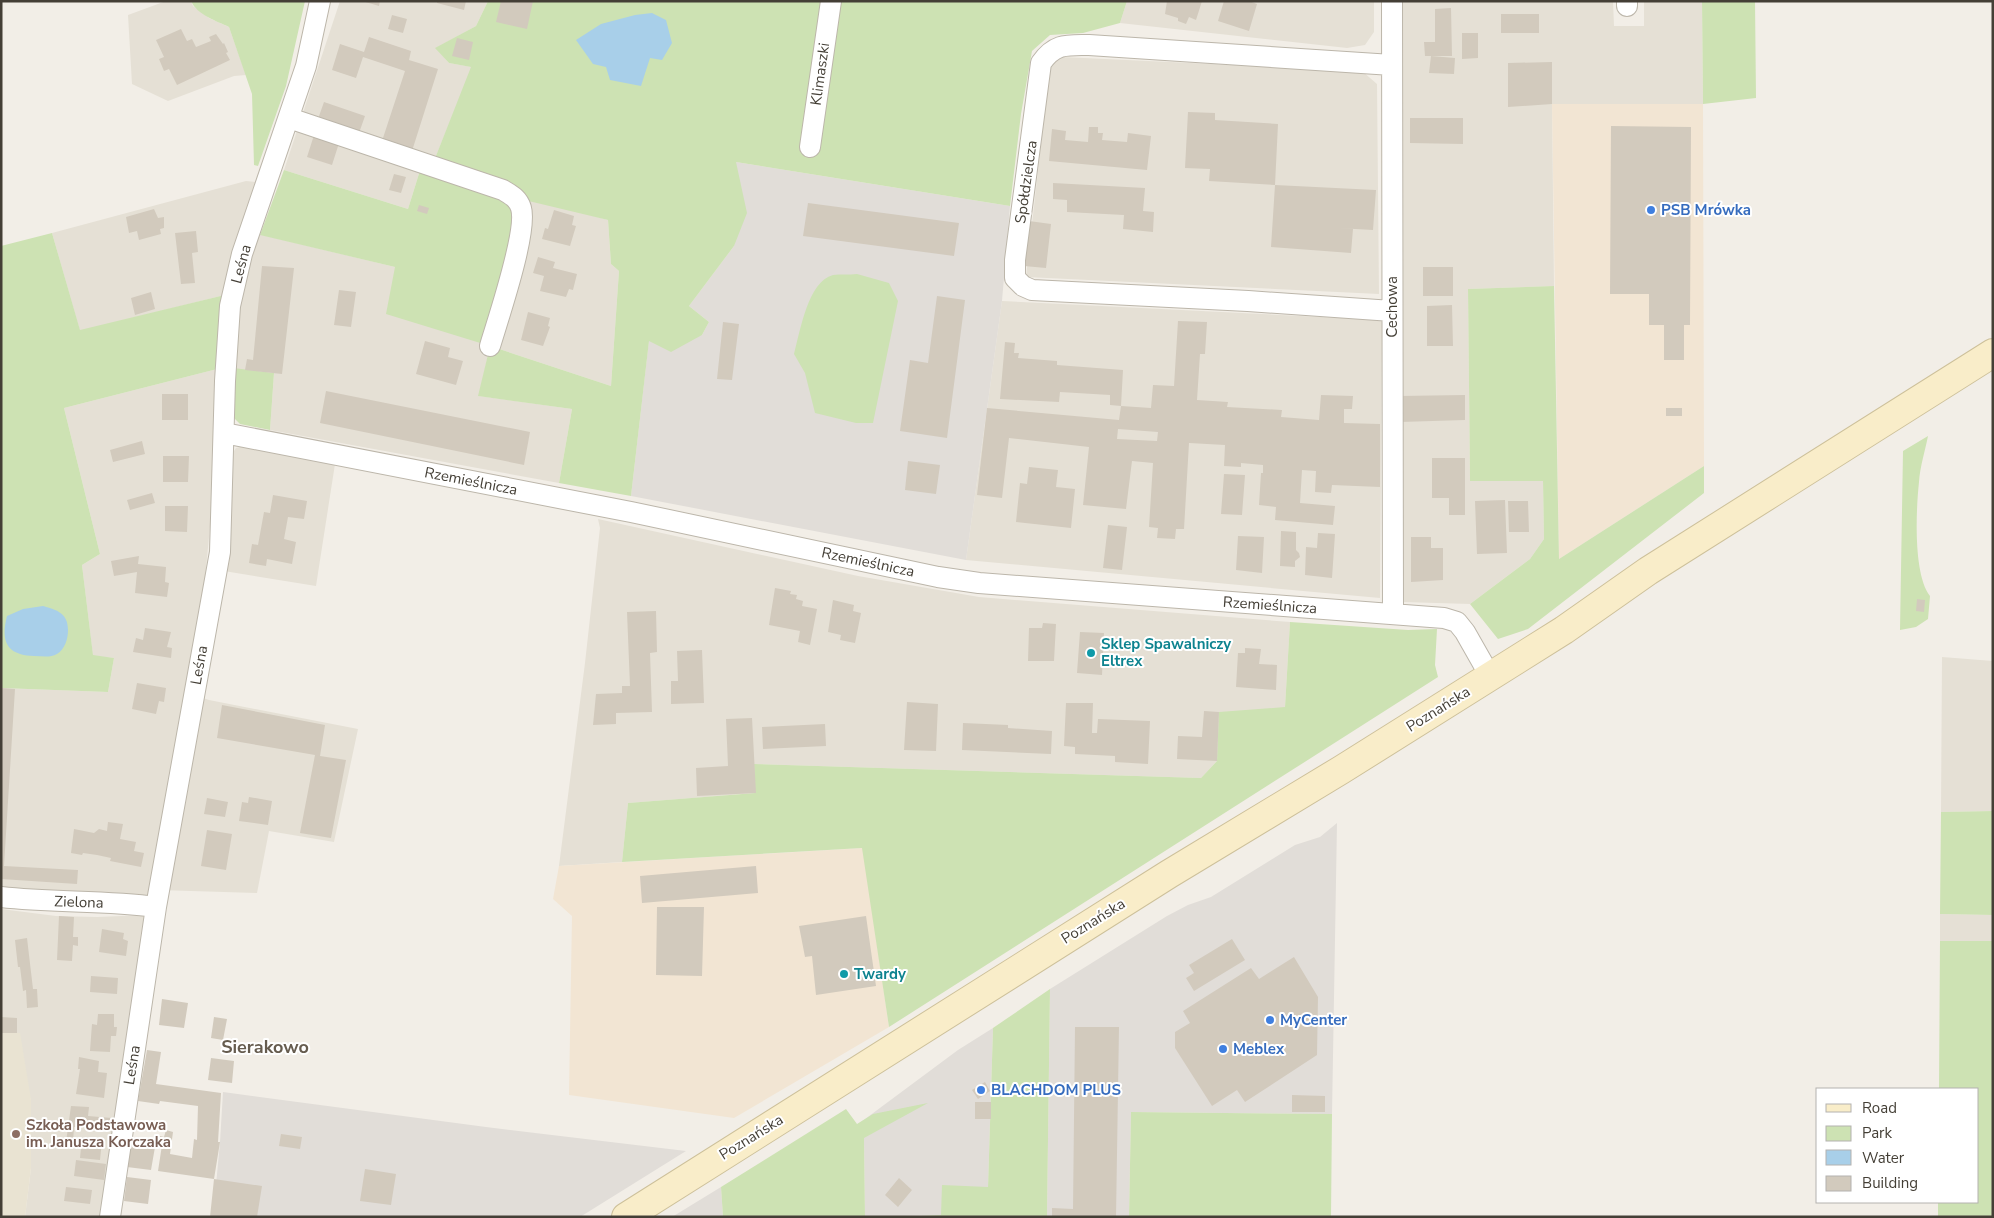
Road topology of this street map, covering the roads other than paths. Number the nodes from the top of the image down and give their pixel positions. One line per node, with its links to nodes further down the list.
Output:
1 (320, 1): 5 (street, Leśna)
2 (831, 1): 6 (street, Klimaszki)
3 (1392, 1): 4 (street, Cechowa)
4 (1392, 65): 7 (street, Cechowa); 7 (street, Spółdzielcza)
5 (290, 118): 8 (street); 10 (street, Leśna)
6 (810, 147)
7 (1392, 311): 11 (street, Cechowa)
8 (490, 346)
9 (1993, 353): 12 (main road, Poznańska)
10 (224, 432): 11 (street, Rzemieślnicza); 14 (street, Leśna)
11 (1393, 614): 12 (street, Rzemieślnicza)
12 (1490, 676): 16 (main road, Poznańska)
13 (1, 897): 14 (street, Zielona)
14 (156, 907): 15 (street, Leśna)
15 (110, 1217)
16 (626, 1217)

